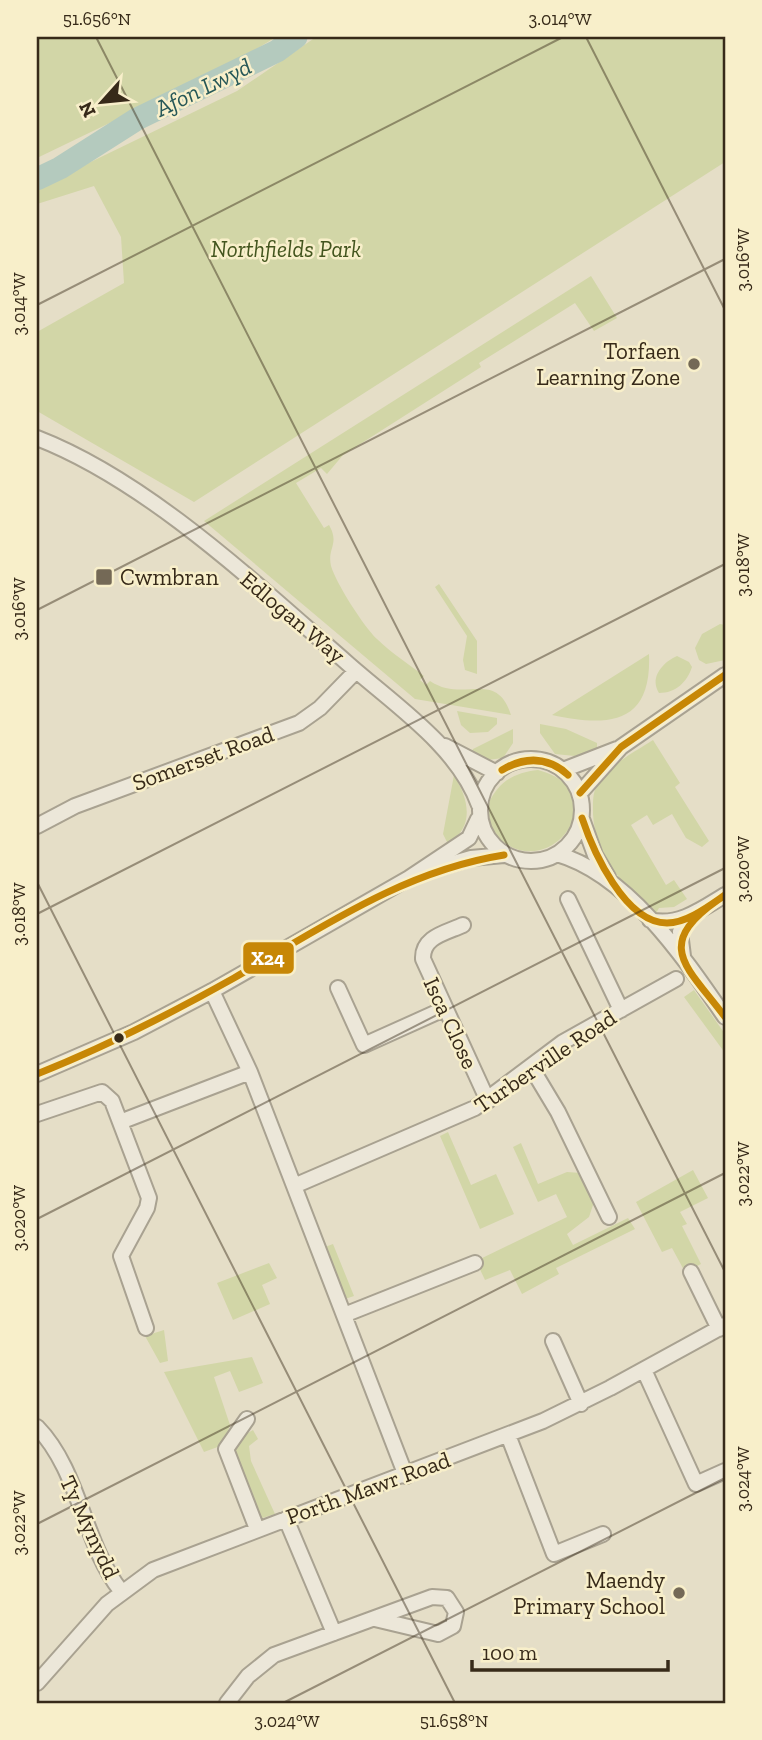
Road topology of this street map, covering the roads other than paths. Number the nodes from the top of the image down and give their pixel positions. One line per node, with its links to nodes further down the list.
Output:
1 (37, 438): 2 (street, Edlogan Way)
2 (356, 671): 4 (street, Edlogan Way); 11 (street, Somerset Road)
3 (725, 675): 5 (street)
4 (435, 740): 7 (street, Edlogan Way); 9 (street, Edlogan Way)
5 (621, 747): 6 (street); 8 (street)
6 (564, 770): 7 (street); 8 (street)
7 (497, 773): 9 (street)
8 (580, 793): 10 (street)
9 (478, 812): 13 (street); 14 (street)
10 (582, 818): 12 (street); 15 (street)
11 (37, 826)
12 (557, 854): 13 (street); 15 (street)
13 (504, 855): 14 (street)
14 (409, 878): 24 (street)
15 (613, 885): 19 (street)
16 (725, 895): 18 (street)
17 (568, 899): 26 (street)
18 (697, 912): 19 (street); 21 (street)
19 (650, 920): 21 (street)
20 (463, 925): 25 (street, Isca Close)
21 (684, 960): 27 (street)
22 (676, 979): 26 (street, Turberville Road)
23 (338, 988): 25 (street)
24 (212, 991): 29 (street); 30 (street)
25 (444, 1009): 31 (street, Isca Close)
26 (621, 1010): 28 (street, Turberville Road)
27 (725, 1017)
28 (531, 1067): 31 (street, Turberville Road); 35 (street)
29 (250, 1072): 33 (street); 34 (street)
30 (37, 1074)
31 (488, 1101): 34 (street, Turberville Road)
32 (37, 1114): 33 (street)
33 (120, 1122): 40 (street)
34 (294, 1186): 38 (street)
35 (609, 1217)
36 (475, 1263): 38 (street)
37 (691, 1272): 39 (street)
38 (344, 1315): 48 (street)
39 (722, 1327): 42 (street, Porth Mawr Road)
40 (146, 1328)
41 (553, 1341): 43 (street)
42 (644, 1370): 43 (street, Porth Mawr Road); 47 (street)
43 (581, 1404): 46 (street, Porth Mawr Road)
44 (247, 1419): 50 (street)
45 (37, 1427): 52 (street, Ty Mynydd)
46 (508, 1436): 48 (street, Porth Mawr Road); 51 (street)
47 (725, 1471)
48 (406, 1476): 49 (street, Porth Mawr Road)
49 (286, 1519): 50 (street, Porth Mawr Road); 54 (street)
50 (257, 1530): 52 (street, Porth Mawr Road)
51 (603, 1534)
52 (121, 1591): 55 (street, Porth Mawr Road)
53 (375, 1619): 53 (street); 54 (street)
54 (334, 1633): 56 (street)
55 (37, 1683)
56 (228, 1703)

